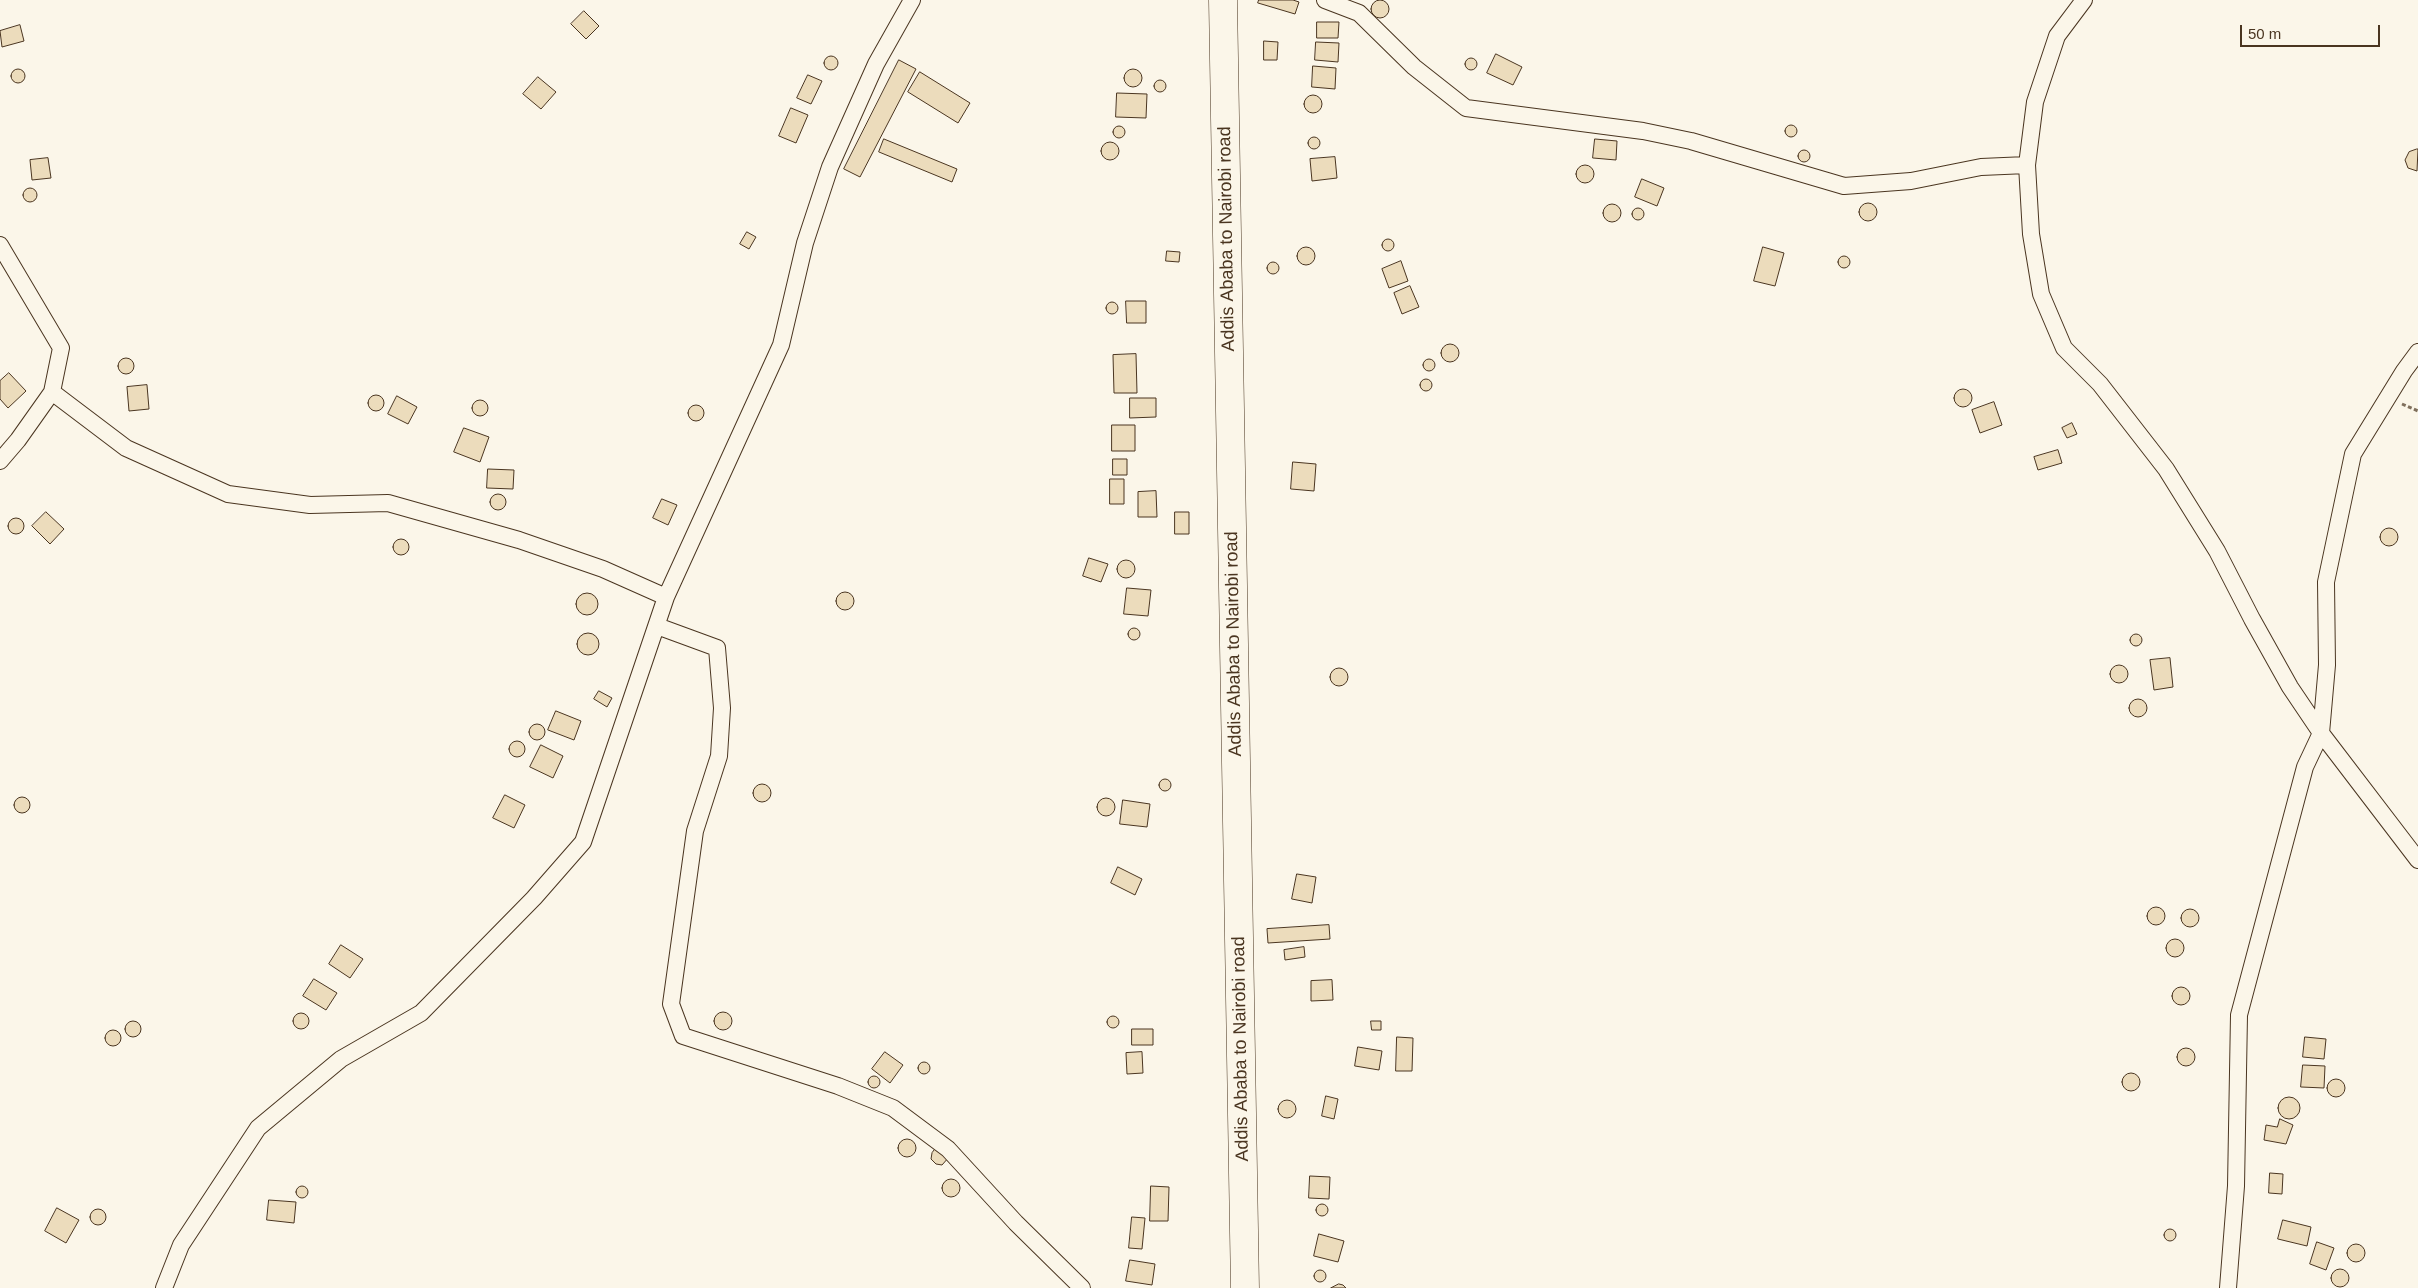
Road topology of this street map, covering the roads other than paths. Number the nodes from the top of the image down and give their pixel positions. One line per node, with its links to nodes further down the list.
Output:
1 (912, 0): 10 (street)
2 (1223, 0): 16 (highway, Addis Ababa to Nairobi road)
3 (1325, 0): 5 (street)
4 (2084, 0): 5 (street)
5 (2027, 165): 12 (street)
6 (0, 245): 8 (street)
7 (2418, 352): 12 (street)
8 (52, 392): 9 (street); 10 (street)
9 (0, 461)
10 (666, 596): 11 (street)
11 (656, 626): 14 (street); 15 (street)
12 (2321, 734): 13 (street); 17 (street)
13 (2418, 860)
14 (164, 1288)
15 (1082, 1288)
16 (1245, 1288)
17 (2228, 1288)

